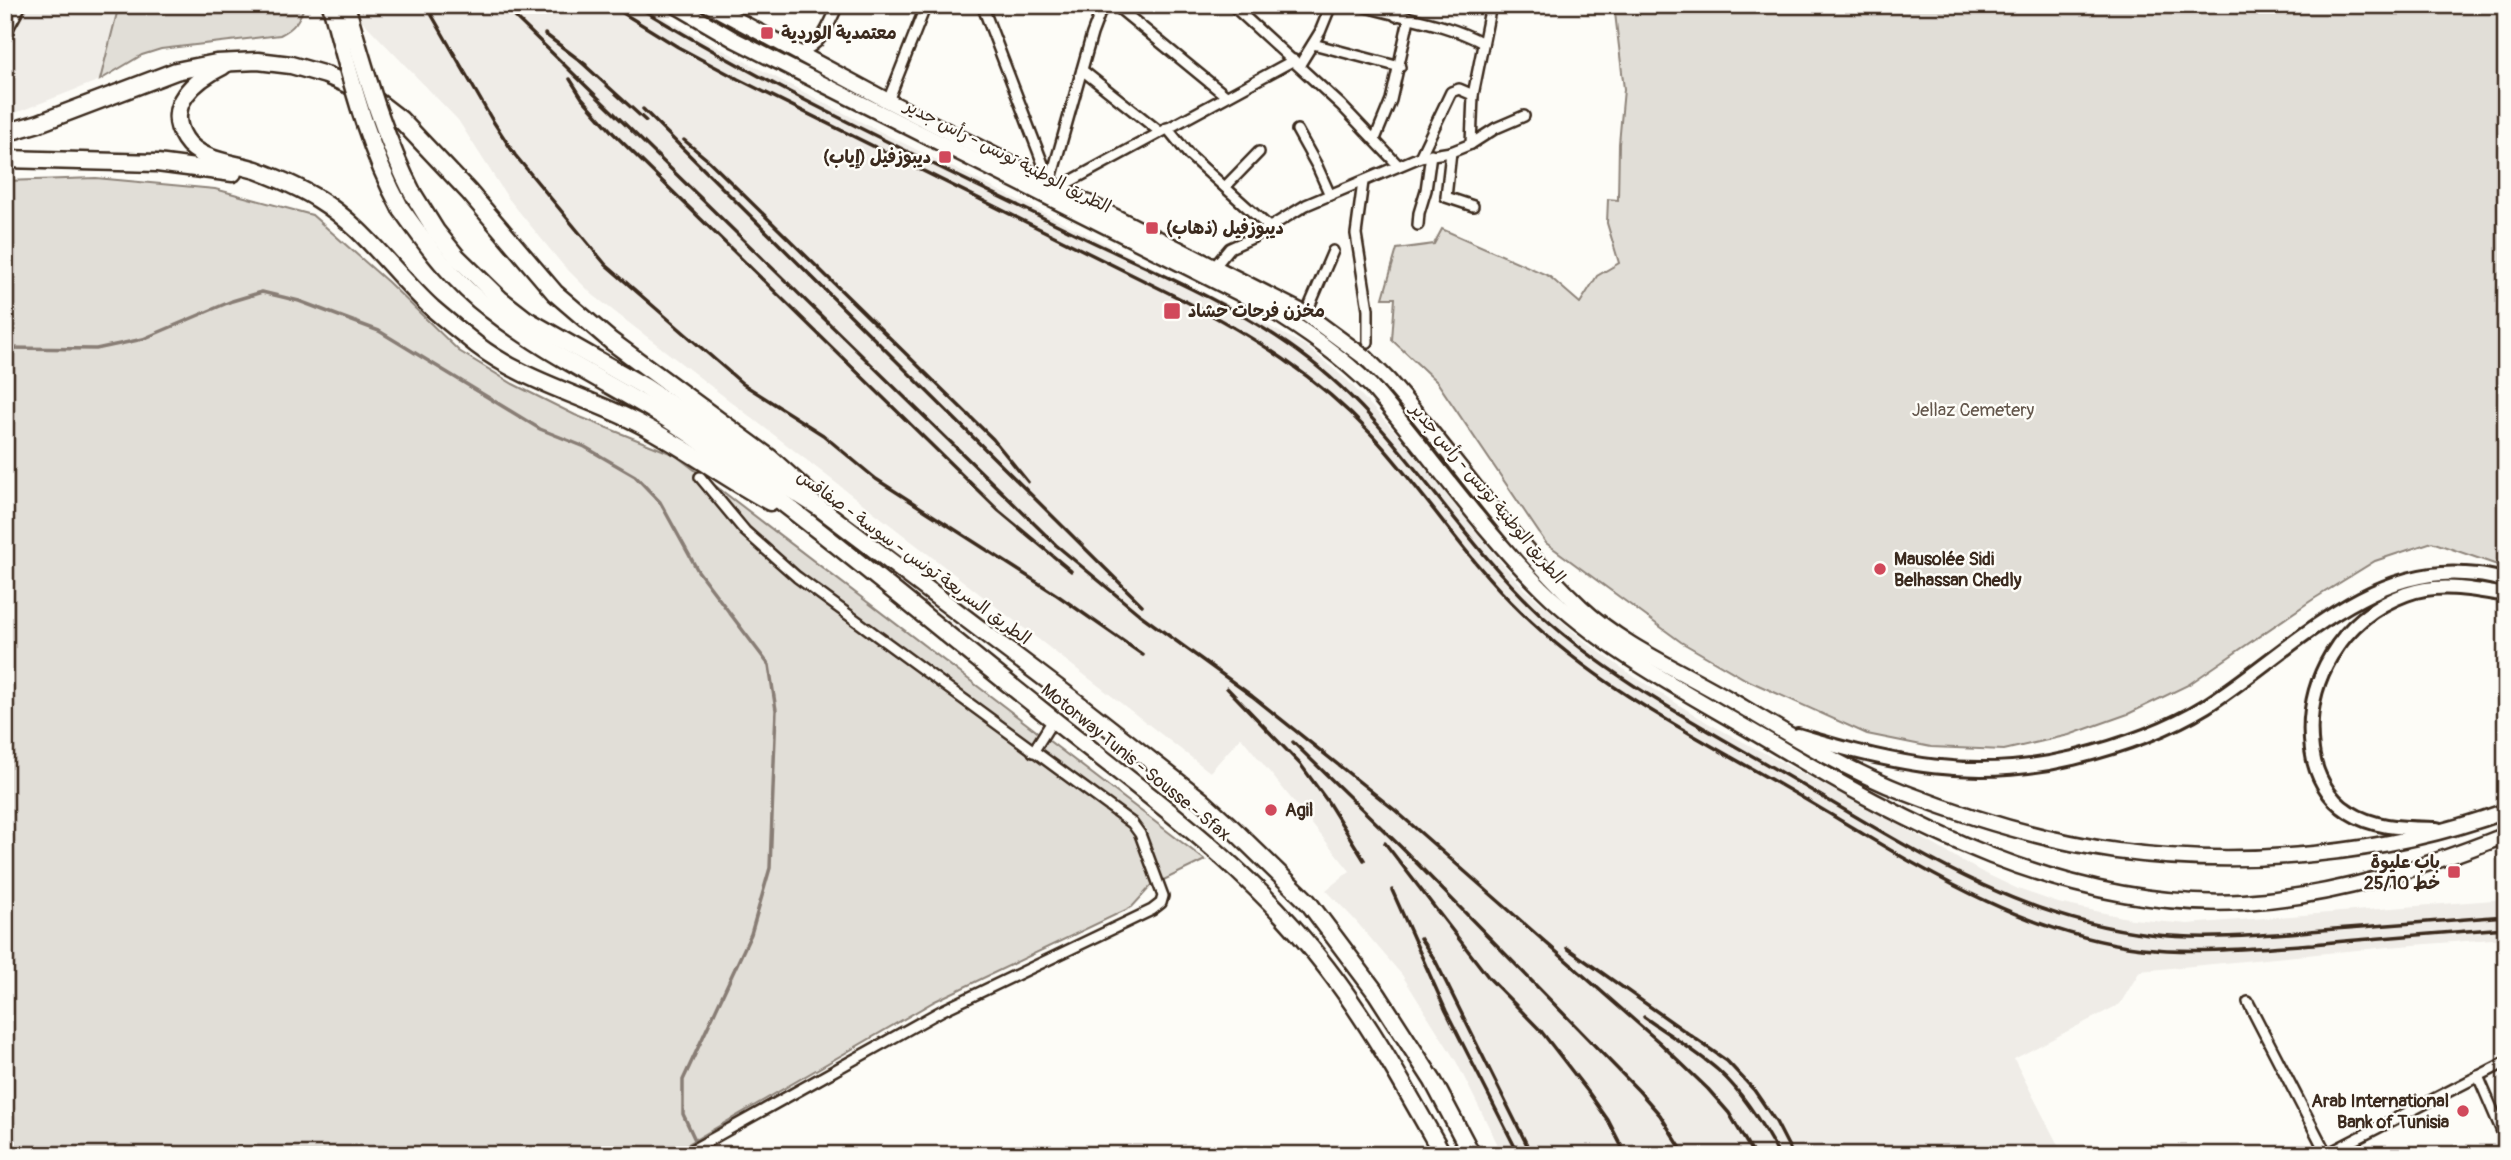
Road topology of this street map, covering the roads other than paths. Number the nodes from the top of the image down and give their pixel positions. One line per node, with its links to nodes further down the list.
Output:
1 (21, 5): 18 (street)
2 (331, 5): 56 (highway, الطريق السريعة تونس - سوسة - صفاقس, bridge)
3 (346, 5): 55 (highway, الطريق السريعة تونس - سوسة - صفاقس, bridge)
4 (675, 5): 46 (main road, الطريق الوطنية تونس - رأس جدير)
5 (709, 5): 21 (main road, الطريق الوطنية تونس - رأس جدير)
6 (838, 5): 21 (street)
7 (926, 5): 28 (street)
8 (982, 5): 42 (street)
9 (1103, 5): 25 (street)
10 (1115, 5): 26 (street)
11 (1232, 5): 23 (street)
12 (1331, 5): 20 (street)
13 (1359, 5): 16 (street)
14 (1398, 5): 16 (street)
15 (1491, 5): 19 (street)
16 (1396, 16): 17 (street)
17 (1409, 19): 19 (street); 24 (street)
18 (5, 34)
19 (1483, 43): 27 (street)
20 (1313, 44): 23 (street); 24 (street)
21 (799, 53): 28 (main road, الطريق الوطنية تونس - رأس جدير)
22 (230, 63): 32 (highway); 43 (highway); 55 (highway)
23 (1297, 63): 26 (street); 33 (street)
24 (1400, 67): 33 (street)
25 (1082, 70): 30 (street); 42 (street)
26 (1226, 96): 30 (street)
27 (1473, 96): 34 (street); 38 (street)
28 (888, 101): 42 (main road, الطريق الوطنية تونس - رأس جدير)
29 (1524, 116): 34 (street)
30 (1164, 130): 42 (street); 44 (street)
31 (1297, 130): 45 (street)
32 (5, 132)
33 (1375, 139): 40 (street)
34 (1471, 144): 36 (street)
35 (1259, 152): 44 (street)
36 (1451, 152): 37 (street); 47 (street)
37 (1431, 154): 38 (street); 48 (street)
38 (1420, 157): 40 (street)
39 (5, 159): 43 (highway)
40 (1398, 165): 41 (street)
41 (1363, 182): 45 (street); 53 (street)
42 (1055, 184): 46 (street); 51 (main road, الطريق الوطنية تونس - رأس جدير)
43 (293, 185): 56 (highway)
44 (1225, 187): 49 (street)
45 (1330, 195): 49 (street)
46 (1044, 197): 66 (main road, الطريق الوطنية تونس - رأس جدير)
47 (1473, 206)
48 (1418, 225)
49 (1269, 227): 51 (street)
50 (1333, 251): 52 (street)
51 (1215, 266): 52 (main road, الطريق الوطنية تونس - رأس جدير)
52 (1306, 314): 60 (main road, الطريق الوطنية تونس - رأس جدير)
53 (1368, 342)
54 (700, 477): 61 (street)
55 (820, 508): 73 (highway, الطريق السريعة تونس - سوسة - صفاقس)
56 (800, 517): 59 (highway, Motorway Tunis - Sousse - Sfax)
57 (2506, 582): 60 (main road)
58 (2506, 595): 63 (main road)
59 (1054, 720): 61 (street); 72 (highway, Motorway Tunis - Sousse - Sfax)
60 (1780, 730): 63 (main road, الطريق الوطنية تونس - رأس جدير)
61 (1033, 752): 71 (street)
62 (2506, 811): 63 (main road, الطريق الوطنية تونس - رأس جدير)
63 (2441, 829)
64 (2506, 835): 66 (main road, الطريق الوطنية تونس - رأس جدير)
65 (2506, 842): 66 (main road)
66 (2459, 854)
67 (2248, 1002): 74 (street)
68 (2506, 1062): 69 (street)
69 (2478, 1076): 70 (street); 74 (street)
70 (2506, 1140)
71 (684, 1154)
72 (1443, 1155)
73 (1472, 1155)
74 (2327, 1155)

